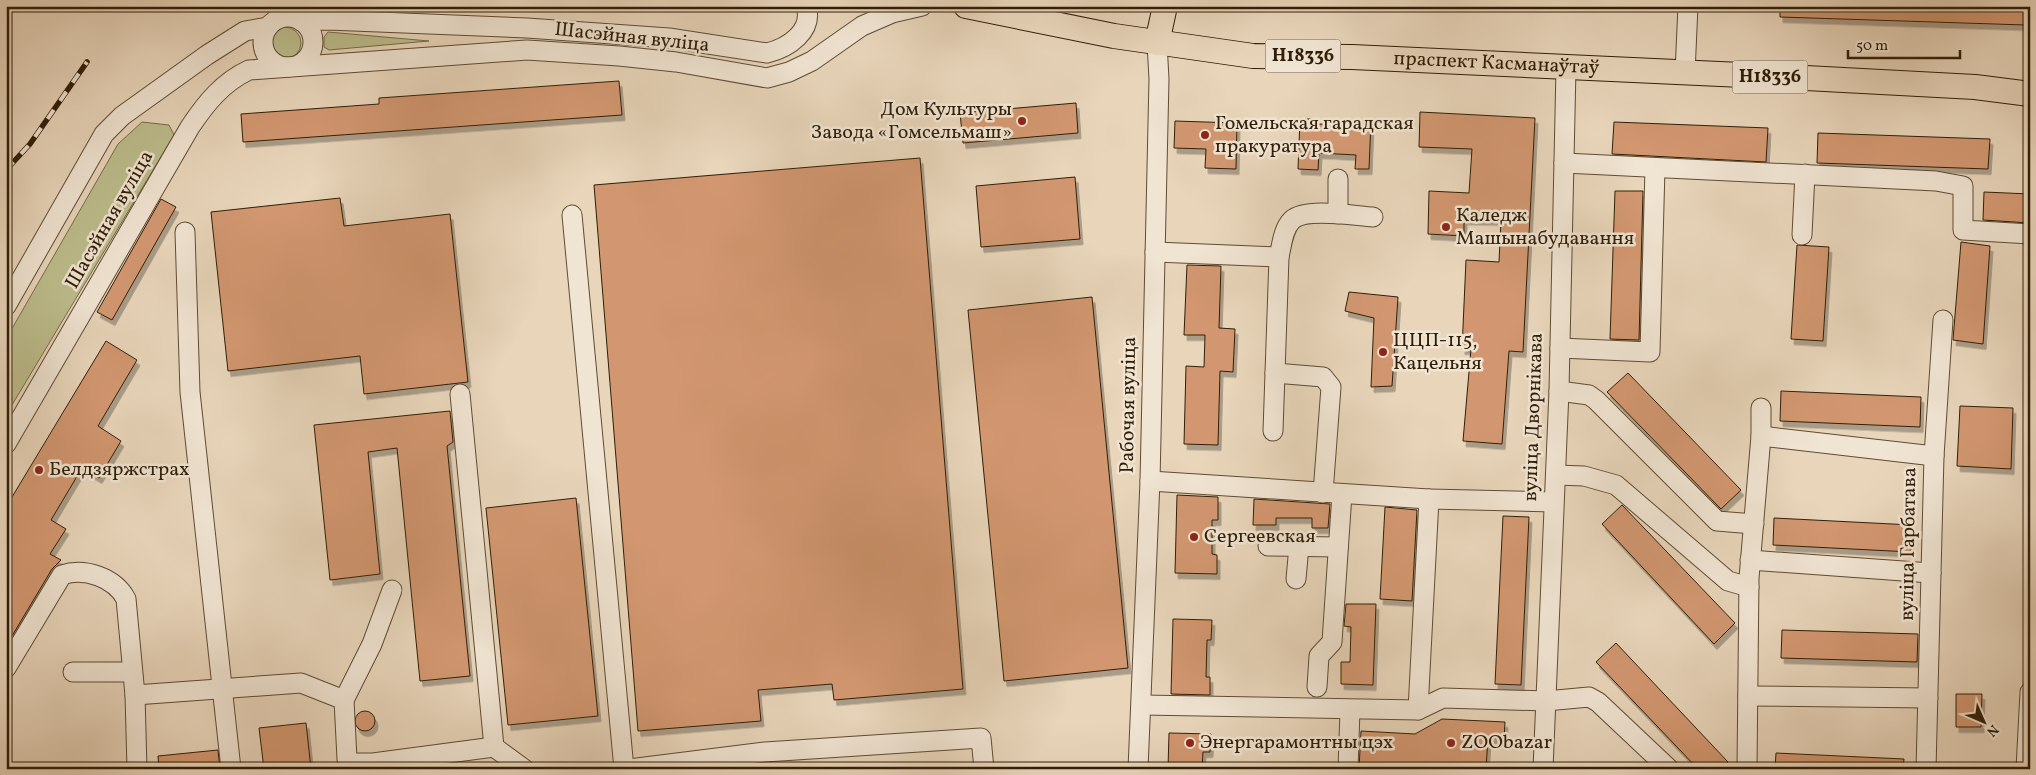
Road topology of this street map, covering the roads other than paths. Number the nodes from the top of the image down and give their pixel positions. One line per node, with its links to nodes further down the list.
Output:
1 (806, 6): 6 (street, Шасэйная вуліца)
2 (922, 6): 8 (street, Шасэйная вуліца)
3 (966, 6): 7 (main road, праспект Касманаўтаў / Н18336)
4 (1165, 6): 7 (main road)
5 (1688, 6): 10 (street)
6 (283, 17): 8 (street, Шасэйная вуліца); 8 (street); 24 (street, Шасэйная вуліца)
7 (1157, 42): 9 (main road, праспект Касманаўтаў / Н18336); 22 (street, Рабочая вуліца)
8 (290, 67): 33 (street, Шасэйная вуліца)
9 (1566, 68): 10 (main road, праспект Касманаўтаў / Н18336); 12 (street, вуліца Дворнікава)
10 (1685, 72): 11 (main road, праспект Касманаўтаў / Н18336)
11 (2030, 94)
12 (1564, 163): 13 (street); 26 (street, вуліца Дворнікава)
13 (1655, 168): 14 (street); 26 (street)
14 (1805, 174): 20 (street); 21 (street)
15 (1338, 179): 16 (street)
16 (1338, 214): 18 (street); 23 (street)
17 (572, 215): 69 (street)
18 (1373, 217)
19 (185, 232): 54 (street)
20 (2030, 234)
21 (1802, 235)
22 (1155, 252): 23 (street); 36 (street, Рабочая вуліца)
23 (1279, 257): 27 (street)
24 (6, 306)
25 (1943, 320): 34 (street, вуліца Гарбатава)
26 (1560, 348): 28 (street, вуліца Дворнікава)
27 (1275, 373): 31 (street); 37 (street)
28 (1559, 391): 35 (street, вуліца Дворнікава); 41 (street)
29 (460, 394): 64 (street)
30 (1761, 408): 32 (street)
31 (1273, 431)
32 (1761, 436): 34 (street); 41 (street)
33 (6, 444)
34 (1934, 456): 46 (street, вуліца Гарбатава)
35 (1556, 475): 40 (street, вуліца Дворнікава); 48 (street)
36 (1150, 481): 37 (street); 61 (street, Рабочая вуліца)
37 (1323, 493): 38 (street)
38 (1342, 494): 39 (street); 44 (street)
39 (1429, 499): 40 (street); 63 (street)
40 (1553, 502): 60 (street, вуліца Дворнікава)
41 (1754, 524): 45 (street)
42 (1268, 546): 43 (street)
43 (1299, 546): 44 (street); 47 (street)
44 (1338, 547): 53 (street)
45 (1750, 560): 46 (street); 48 (street)
46 (1931, 573): 58 (street, вуліца Гарбатава)
47 (1296, 579)
48 (1749, 587): 57 (street)
49 (392, 590): 59 (street)
50 (6, 668): 52 (street)
51 (74, 672): 52 (street)
52 (132, 672): 56 (street)
53 (1317, 687)
54 (223, 690): 56 (street); 59 (street); 67 (street)
55 (2030, 692): 78 (street)
56 (135, 695): 66 (street)
57 (1748, 696): 58 (street); 76 (street)
58 (1928, 698): 77 (street, вуліца Гарбатава)
59 (344, 700): 65 (street)
60 (1546, 702): 63 (street); 74 (street, вуліца Дворнікава); 75 (street)
61 (1142, 705): 62 (street); 72 (street, Рабочая вуліца)
62 (1350, 710): 63 (street); 73 (street)
63 (1418, 710)
64 (494, 747): 65 (street); 68 (street)
65 (374, 766)
66 (137, 769)
67 (231, 769)
68 (524, 769)
69 (624, 769)
70 (630, 769): 71 (street)
71 (984, 769)
72 (1138, 769)
73 (1348, 769)
74 (1543, 769)
75 (1669, 769)
76 (1747, 769)
77 (1926, 769)
78 (2026, 769)

